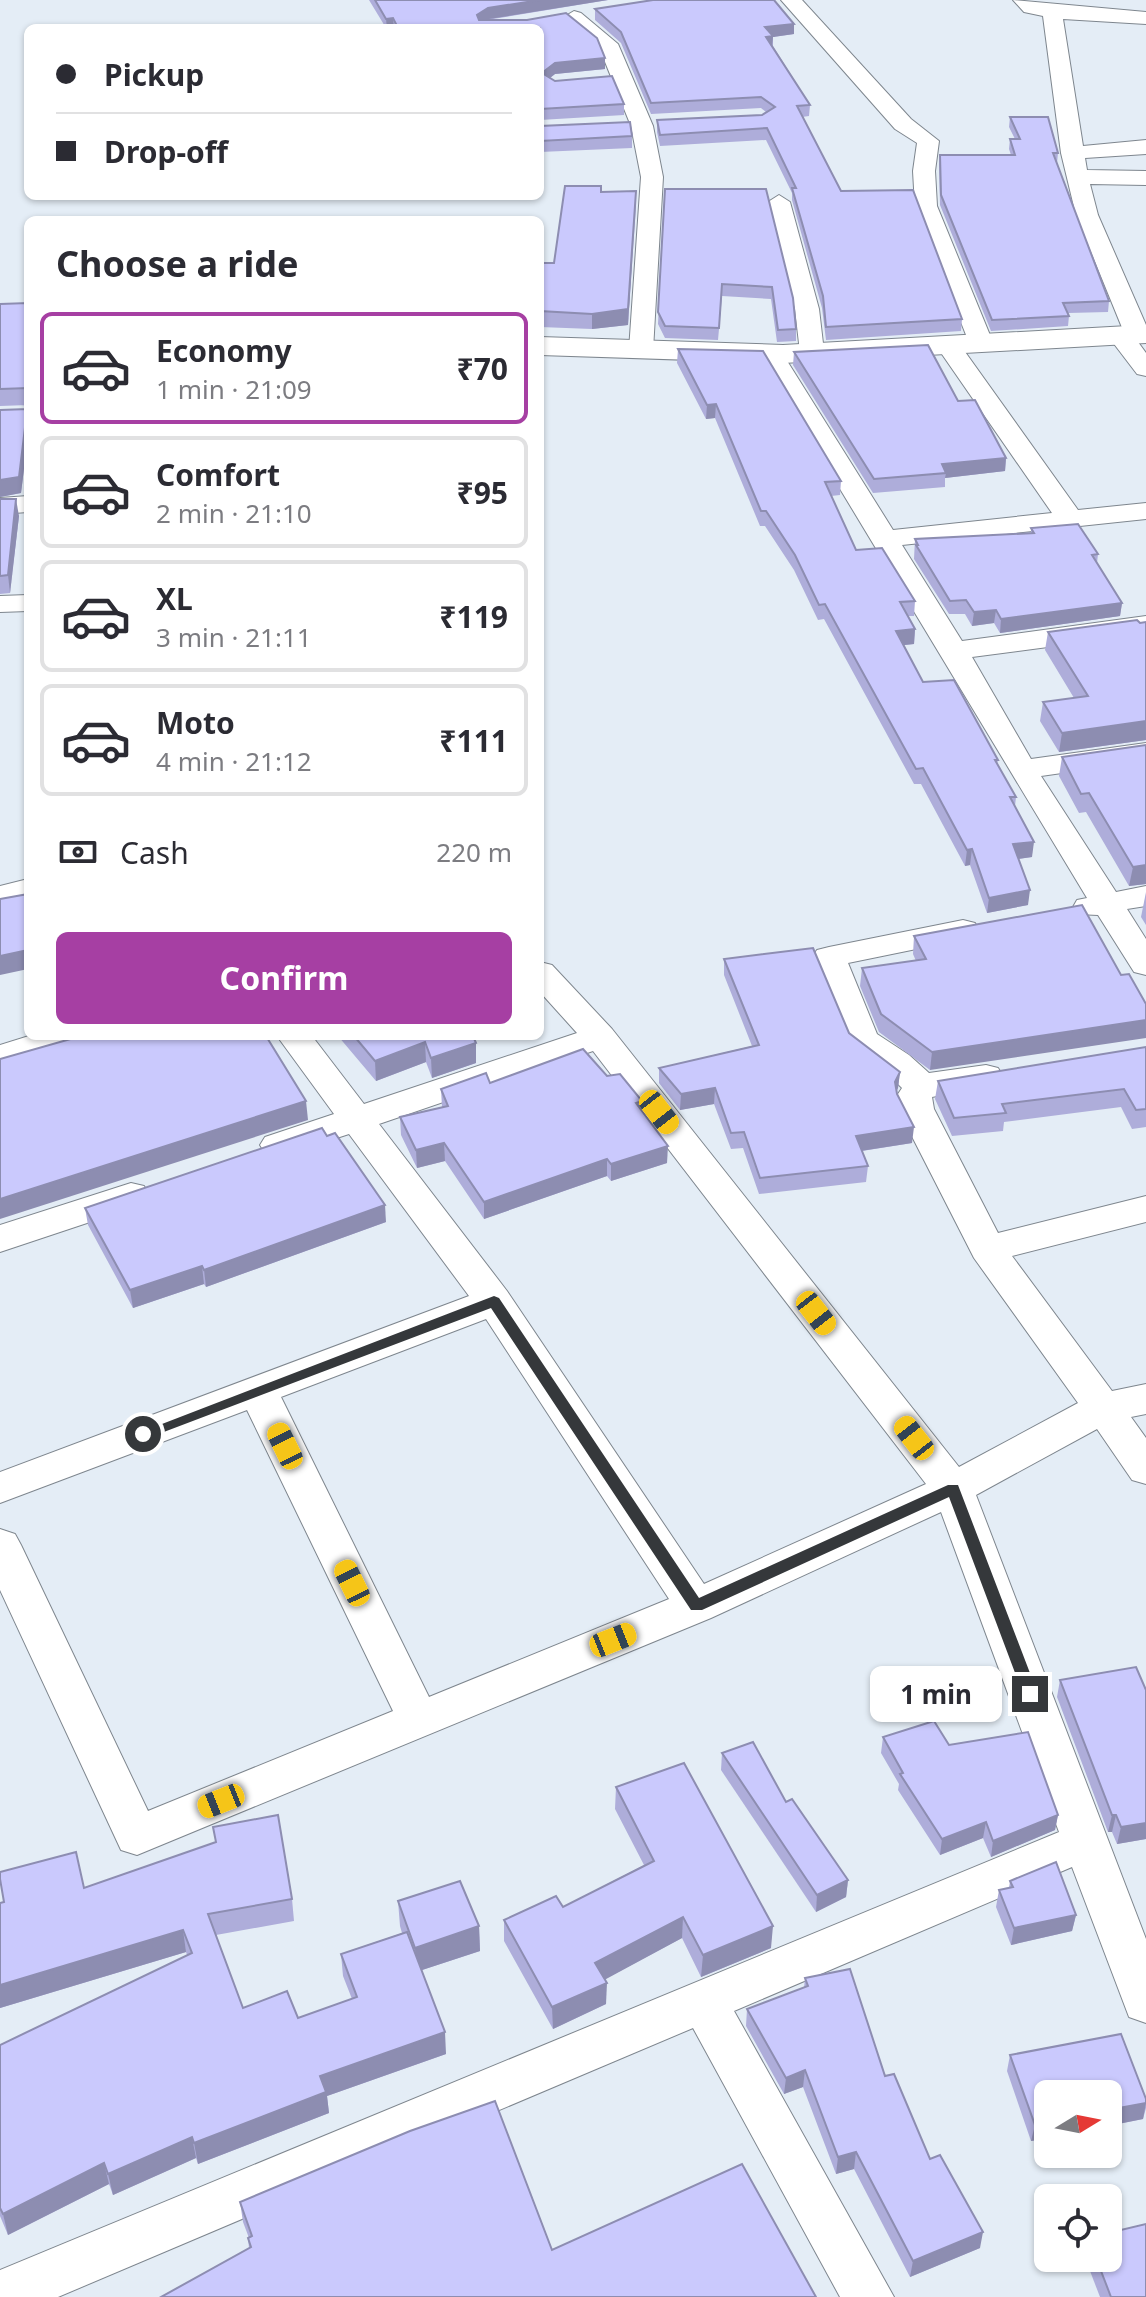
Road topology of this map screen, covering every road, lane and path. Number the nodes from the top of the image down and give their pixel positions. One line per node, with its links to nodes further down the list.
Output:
1 (791, 0): 17 (street)
2 (1023, 0): 4 (street)
3 (604, 11): 6 (street)
4 (1052, 12): 5 (street); 12 (street)
5 (1146, 18)
6 (622, 77): 7 (street); 9 (street)
7 (596, 79)
8 (671, 124): 9 (street)
9 (642, 126): 10 (street); 20 (street)
10 (613, 127)
11 (1146, 147): 12 (street)
12 (1072, 153): 13 (street)
13 (1077, 177): 14 (street); 16 (street)
14 (1146, 178)
15 (779, 202): 21 (street)
16 (1135, 323): 17 (street); 23 (street)
17 (982, 345): 19 (street)
18 (544, 346): 20 (street)
19 (949, 347): 21 (street); 27 (street)
20 (641, 350): 22 (street)
21 (812, 352): 22 (street)
22 (770, 353): 28 (street)
23 (1146, 369)
24 (24, 504): 25 (street)
25 (0, 506)
26 (1146, 511): 27 (street)
27 (1071, 520): 28 (street)
28 (885, 539): 32 (street)
29 (24, 603): 30 (street)
30 (0, 604)
31 (1146, 625): 32 (street)
32 (954, 651): 34 (street)
33 (1146, 752): 34 (street)
34 (1022, 769): 38 (street)
35 (24, 890): 36 (street)
36 (0, 896)
37 (1146, 896): 38 (street)
38 (1109, 903): 39 (street); 41 (street)
39 (1063, 912)
40 (987, 926): 48 (street)
41 (1146, 965)
42 (544, 976): 43 (street)
43 (600, 1037): 49 (street); 61 (street)
44 (53, 1040): 46 (street)
45 (297, 1040): 49 (street)
46 (0, 1057)
47 (1026, 1070): 48 (street)
48 (921, 1086): 54 (street)
49 (356, 1118): 50 (street); 55 (street)
50 (252, 1153)
51 (163, 1184): 53 (street)
52 (1146, 1209): 54 (street)
53 (0, 1239)
54 (987, 1249): 58 (street)
55 (494, 1301): 56 (street); 63 (street)
56 (258, 1391): 60 (street); 64 (street)
57 (1146, 1399): 58 (street)
58 (1103, 1408): 59 (street); 61 (street)
59 (1146, 1469)
60 (0, 1488)
61 (953, 1489): 63 (street); 65 (street)
62 (0, 1545): 64 (street)
63 (696, 1606): 64 (street)
64 (419, 1720)
65 (1086, 1841): 66 (street); 67 (street)
66 (704, 2002): 68 (street); 69 (street)
67 (1146, 2002)
68 (0, 2296)
69 (868, 2297)

